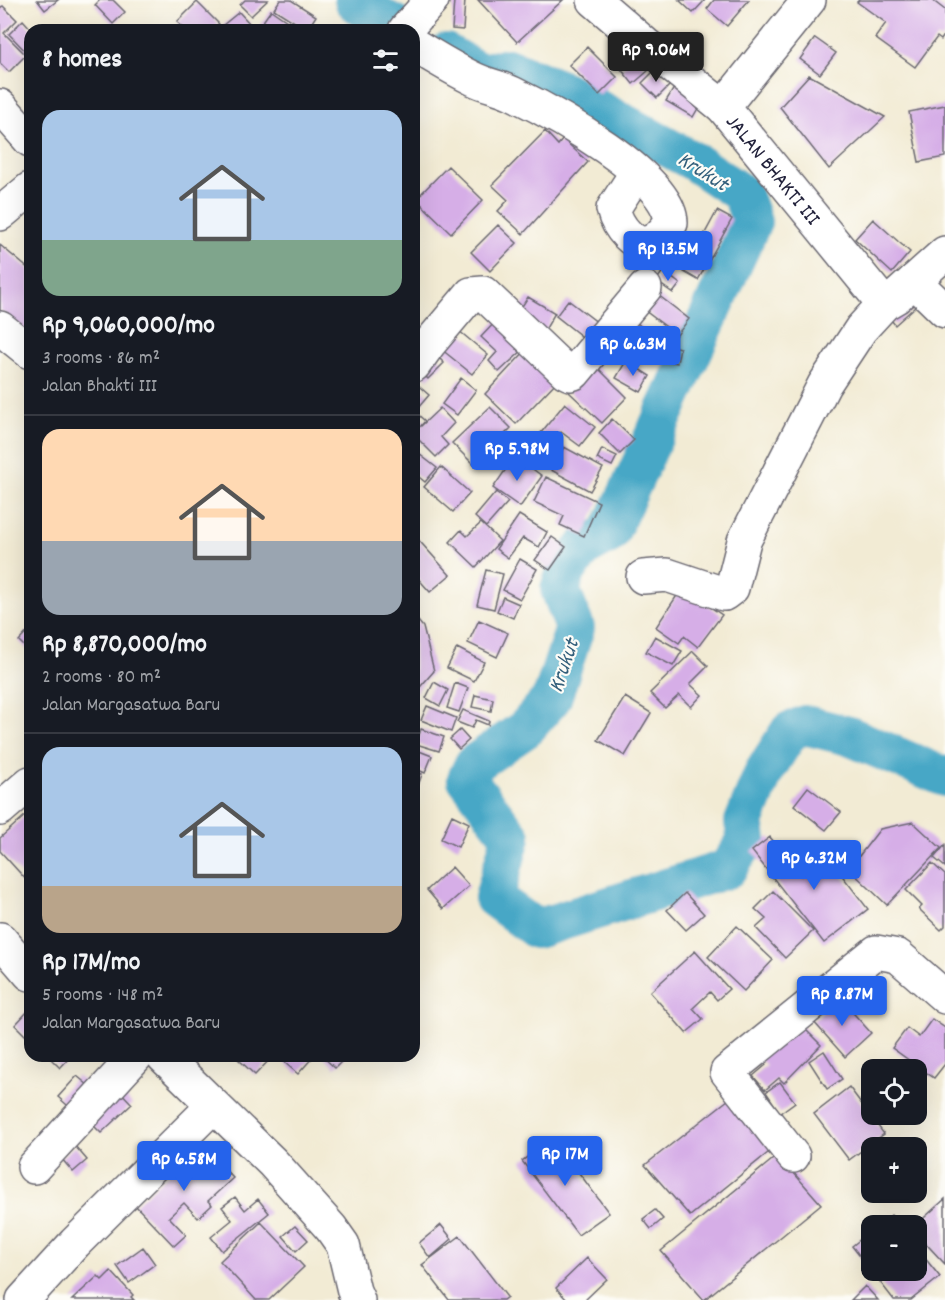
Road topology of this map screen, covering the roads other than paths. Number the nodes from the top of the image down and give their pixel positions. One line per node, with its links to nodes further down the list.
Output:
1 (594, 0): 5 (street, JALAN BHAKTI III)
2 (809, 0): 5 (street)
3 (420, 28): 7 (street)
4 (0, 106): 6 (street)
5 (723, 106): 13 (street, JALAN BHAKTI III)
6 (24, 133)
7 (638, 172)
8 (24, 194): 9 (street)
9 (0, 214)
10 (945, 253): 11 (street)
11 (914, 281): 13 (street); 14 (street)
12 (645, 288): 17 (street)
13 (884, 304): 18 (street)
14 (945, 311)
15 (0, 328): 16 (street)
16 (24, 347)
17 (420, 357)
18 (643, 577)
19 (24, 788): 20 (street)
20 (0, 809)
21 (0, 939): 22 (street)
22 (24, 967)
23 (945, 997): 27 (street)
24 (130, 1062): 28 (street)
25 (169, 1062): 26 (street)
26 (213, 1106): 29 (street); 30 (street)
27 (793, 1156)
28 (34, 1167)
29 (23, 1300)
30 (358, 1300)

